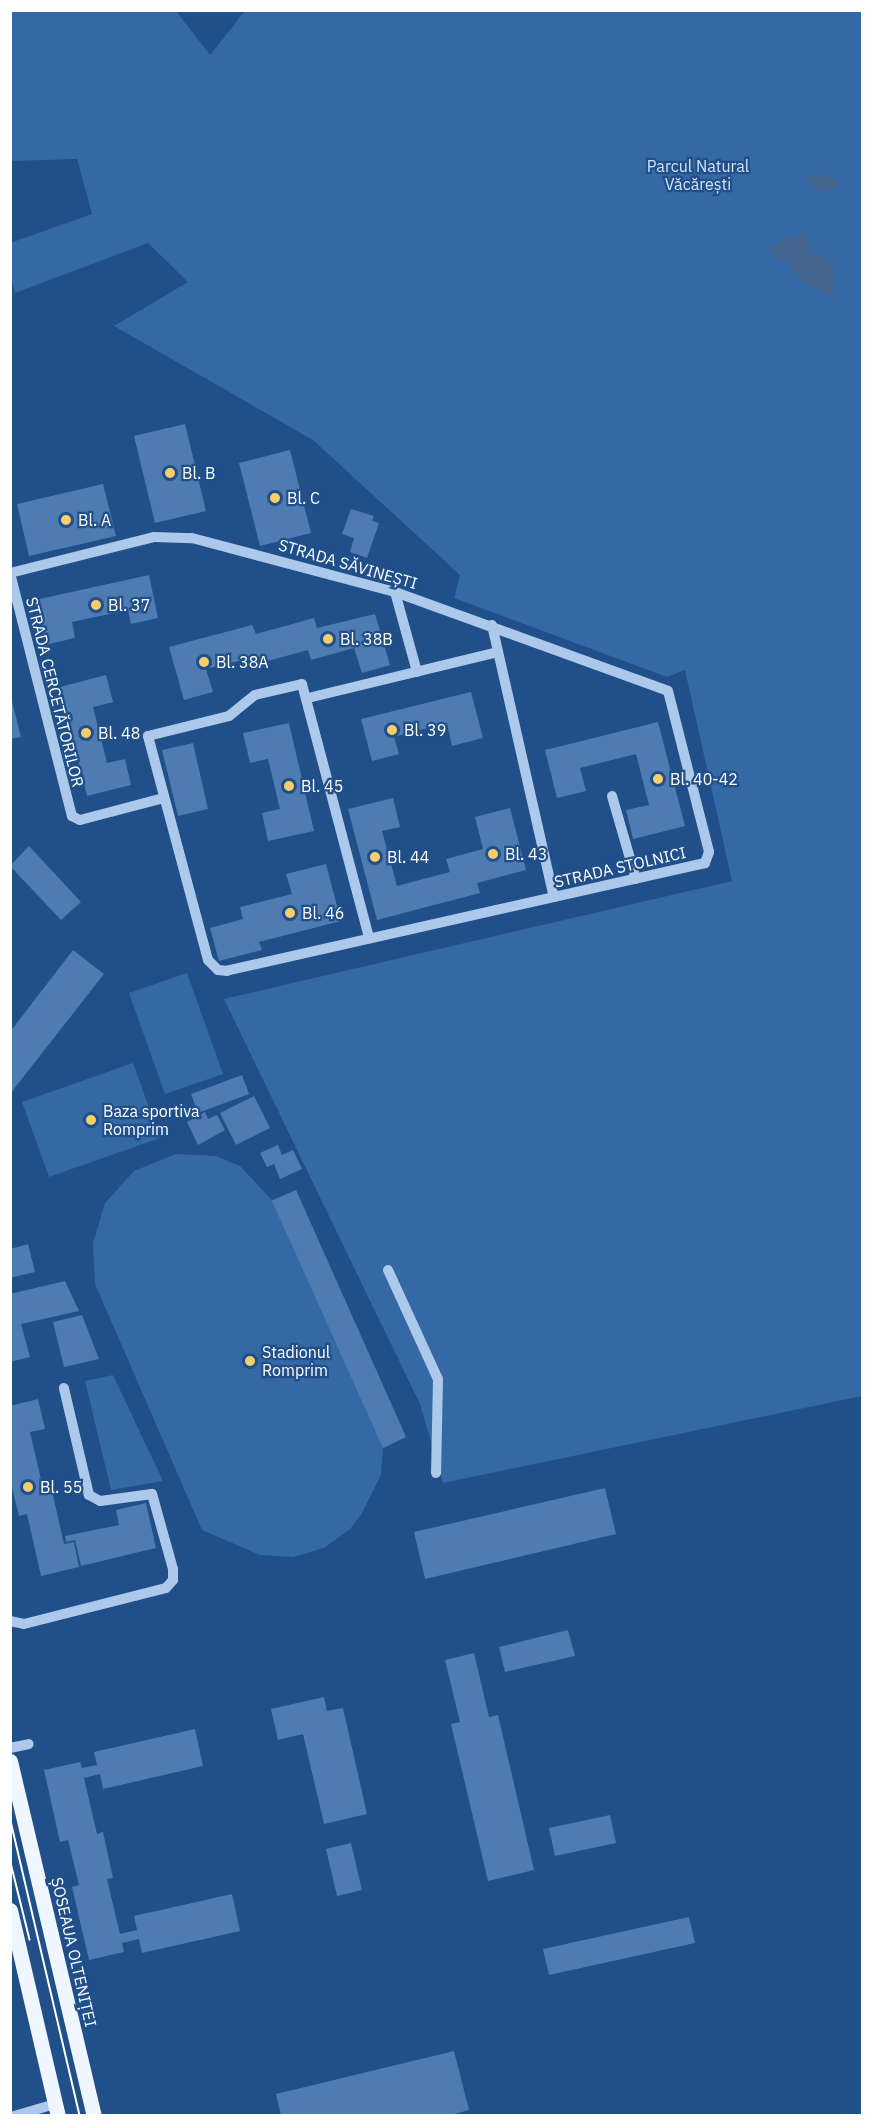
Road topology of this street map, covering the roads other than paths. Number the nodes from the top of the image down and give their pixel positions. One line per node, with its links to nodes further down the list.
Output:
1 (10, 573): 2 (street, STRADA SĂVINEȘTI); 9 (street, STRADA CERCETĂTORILOR)
2 (395, 592): 3 (street, STRADA SĂVINEȘTI); 5 (street)
3 (492, 625): 4 (street); 6 (street, STRADA SĂVINEȘTI)
4 (498, 652): 5 (street); 11 (street)
5 (417, 672): 7 (street)
6 (668, 691): 10 (street, STRADA STOLNICI)
7 (308, 698): 9 (street); 12 (street)
8 (612, 796): 10 (street)
9 (164, 798): 12 (street, STRADA STOLNICI)
10 (636, 879): 11 (street, STRADA STOLNICI)
11 (554, 897): 12 (street, STRADA STOLNICI)
12 (369, 938)
13 (388, 1270): 15 (street)
14 (64, 1388): 16 (street)
15 (436, 1473)
16 (10, 1621)
17 (29, 1744): 18 (street)
18 (10, 1749)
19 (10, 1761): 20 (main road, ȘOSEAUA OLTENIȚEI)
20 (15, 1798): 24 (main road, ȘOSEAUA OLTENIȚEI)
21 (10, 1910): 22 (main road)
22 (57, 2110): 23 (street)
23 (14, 2115)
24 (94, 2115)

